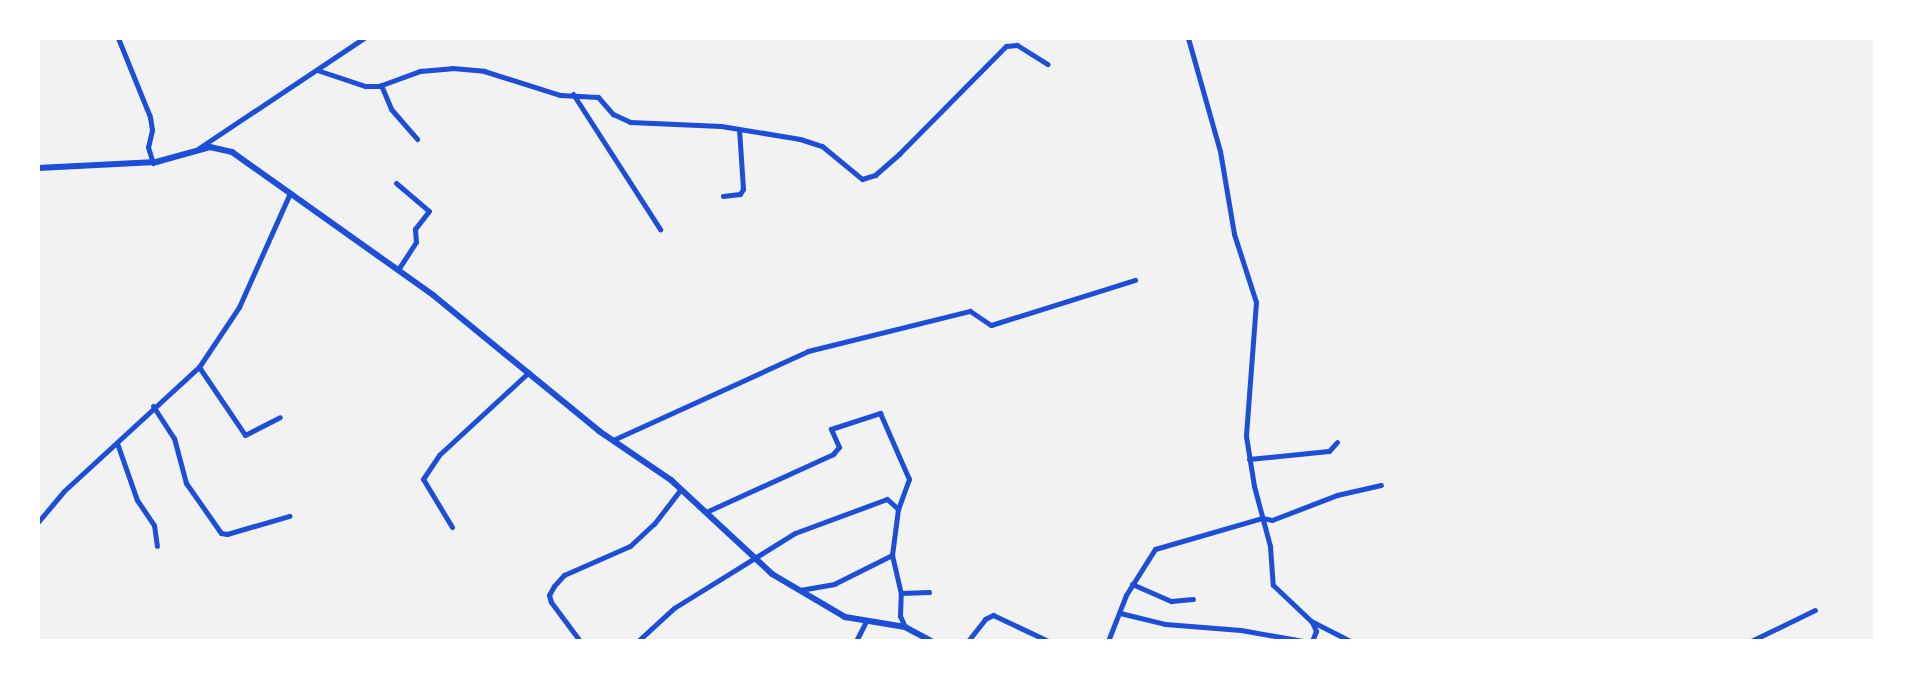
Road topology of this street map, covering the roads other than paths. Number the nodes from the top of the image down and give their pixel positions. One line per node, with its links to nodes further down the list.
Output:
1 (118, 38): 11 (street)
2 (364, 38): 5 (street)
3 (1188, 38): 26 (street)
4 (1047, 64): 8 (street)
5 (317, 70): 6 (street); 10 (street)
6 (381, 85): 7 (street); 9 (street)
7 (573, 94): 8 (street); 16 (street)
8 (739, 129): 15 (street)
9 (417, 139)
10 (199, 148): 11 (street); 14 (street)
11 (153, 163): 12 (street)
12 (38, 168)
13 (396, 183): 17 (street)
14 (290, 193): 17 (street); 19 (street)
15 (723, 196)
16 (660, 229)
17 (398, 270): 20 (street)
18 (1135, 280): 23 (street)
19 (199, 367): 21 (street); 22 (street)
20 (529, 372): 23 (street); 34 (street)
21 (153, 406): 25 (street); 31 (street)
22 (280, 417)
23 (613, 440): 28 (street)
24 (1337, 442): 26 (street)
25 (117, 443): 33 (street); 35 (street)
26 (1249, 459): 32 (street)
27 (1381, 485): 32 (street)
28 (681, 489): 30 (street); 48 (street)
29 (898, 509): 30 (street); 36 (street); 37 (street)
30 (705, 512): 37 (street)
31 (289, 516)
32 (1262, 518): 38 (street); 46 (street)
33 (38, 522)
34 (452, 527)
35 (157, 546)
36 (892, 555): 39 (street); 41 (street)
37 (755, 559): 39 (street); 49 (street)
38 (1132, 584): 42 (street); 44 (street)
39 (799, 590): 45 (street)
40 (929, 592): 41 (street)
41 (901, 593): 47 (street)
42 (1193, 599)
43 (1815, 610): 58 (street)
44 (1120, 613): 54 (street); 55 (street)
45 (866, 621): 47 (street); 50 (street)
46 (1311, 621): 56 (street); 57 (street)
47 (905, 627): 51 (street)
48 (580, 641)
49 (638, 641)
50 (856, 641)
51 (931, 641)
52 (968, 641): 53 (street)
53 (1048, 641)
54 (1108, 641)
55 (1303, 641)
56 (1312, 641)
57 (1350, 641)
58 (1751, 641)

